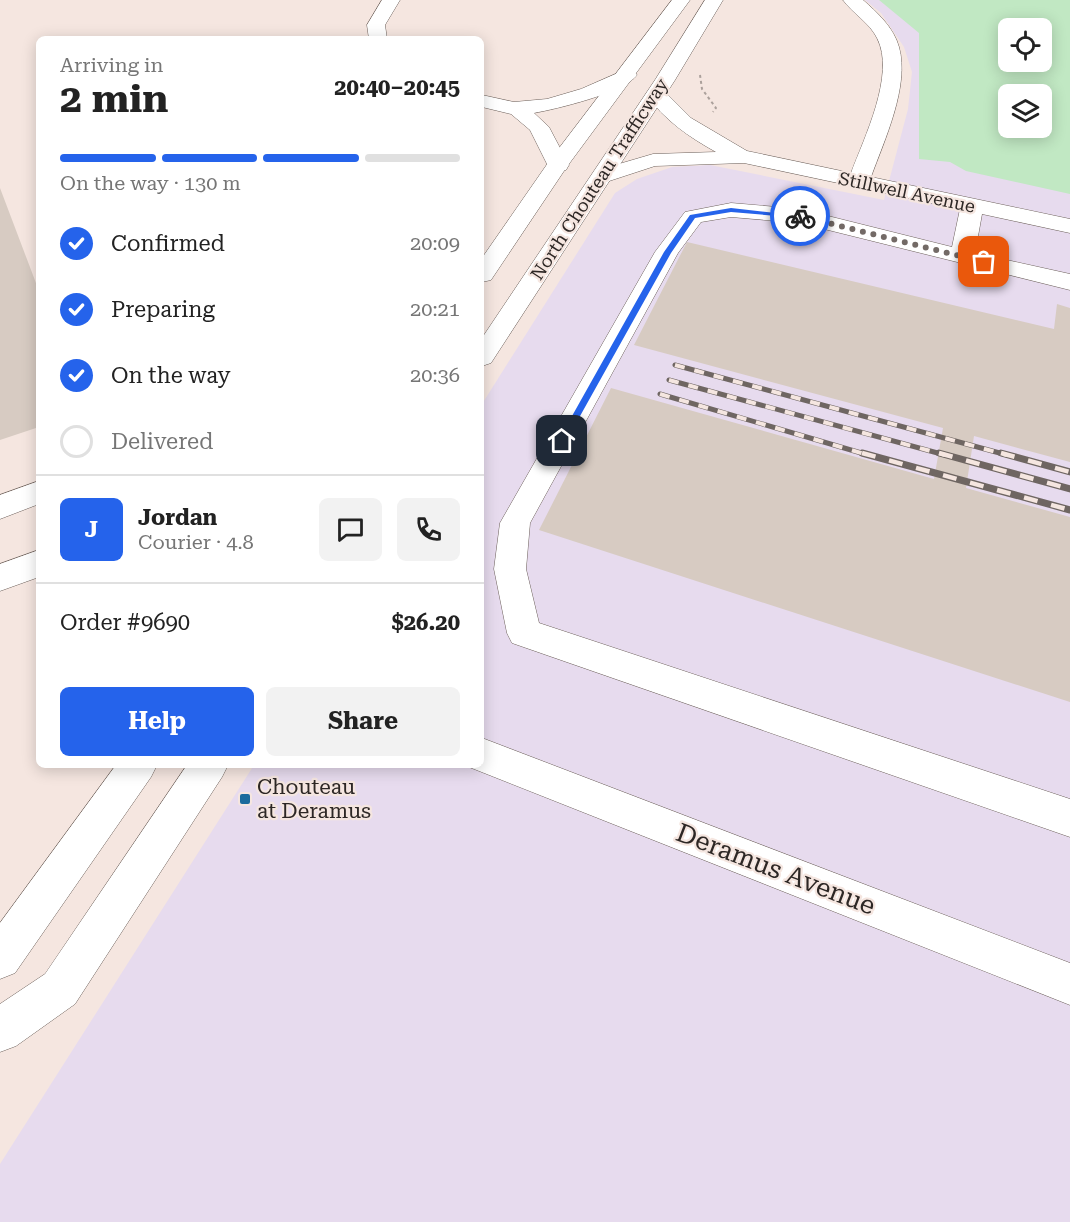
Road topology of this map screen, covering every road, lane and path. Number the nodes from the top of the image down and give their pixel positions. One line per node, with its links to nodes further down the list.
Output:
1 (390, 0): 5 (street)
2 (681, 0): 7 (street, North Chouteau Trafficway)
3 (714, 0): 8 (street, North Chouteau Trafficway)
4 (852, 0): 15 (street)
5 (378, 36)
6 (700, 72): 11 (path)
7 (627, 75): 10 (street, North Chouteau Trafficway); 13 (street, North Chouteau Trafficway)
8 (656, 94): 11 (street, Stillwell Avenue); 14 (street, North Chouteau Trafficway)
9 (484, 101): 10 (street, North Chouteau Trafficway)
10 (517, 109): 13 (street)
11 (678, 119): 12 (street, Stillwell Avenue)
12 (744, 157): 14 (street, Stillwell Avenue); 15 (street, Stillwell Avenue)
13 (558, 165): 19 (street, North Chouteau Trafficway)
14 (603, 176): 21 (street, North Chouteau Trafficway)
15 (859, 181): 16 (street, Stillwell Avenue)
16 (972, 206): 17 (street, Stillwell Avenue); 18 (street)
17 (1070, 226)
18 (962, 257): 20 (street); 29 (street)
19 (484, 272)
20 (1070, 282)
21 (484, 354)
22 (36, 493): 23 (street)
23 (0, 507)
24 (36, 564): 25 (street)
25 (0, 578)
26 (484, 756): 31 (street, Deramus Avenue)
27 (136, 768): 30 (street)
28 (207, 768): 32 (street)
29 (1070, 818)
30 (0, 958)
31 (1070, 984)
32 (0, 1030)

